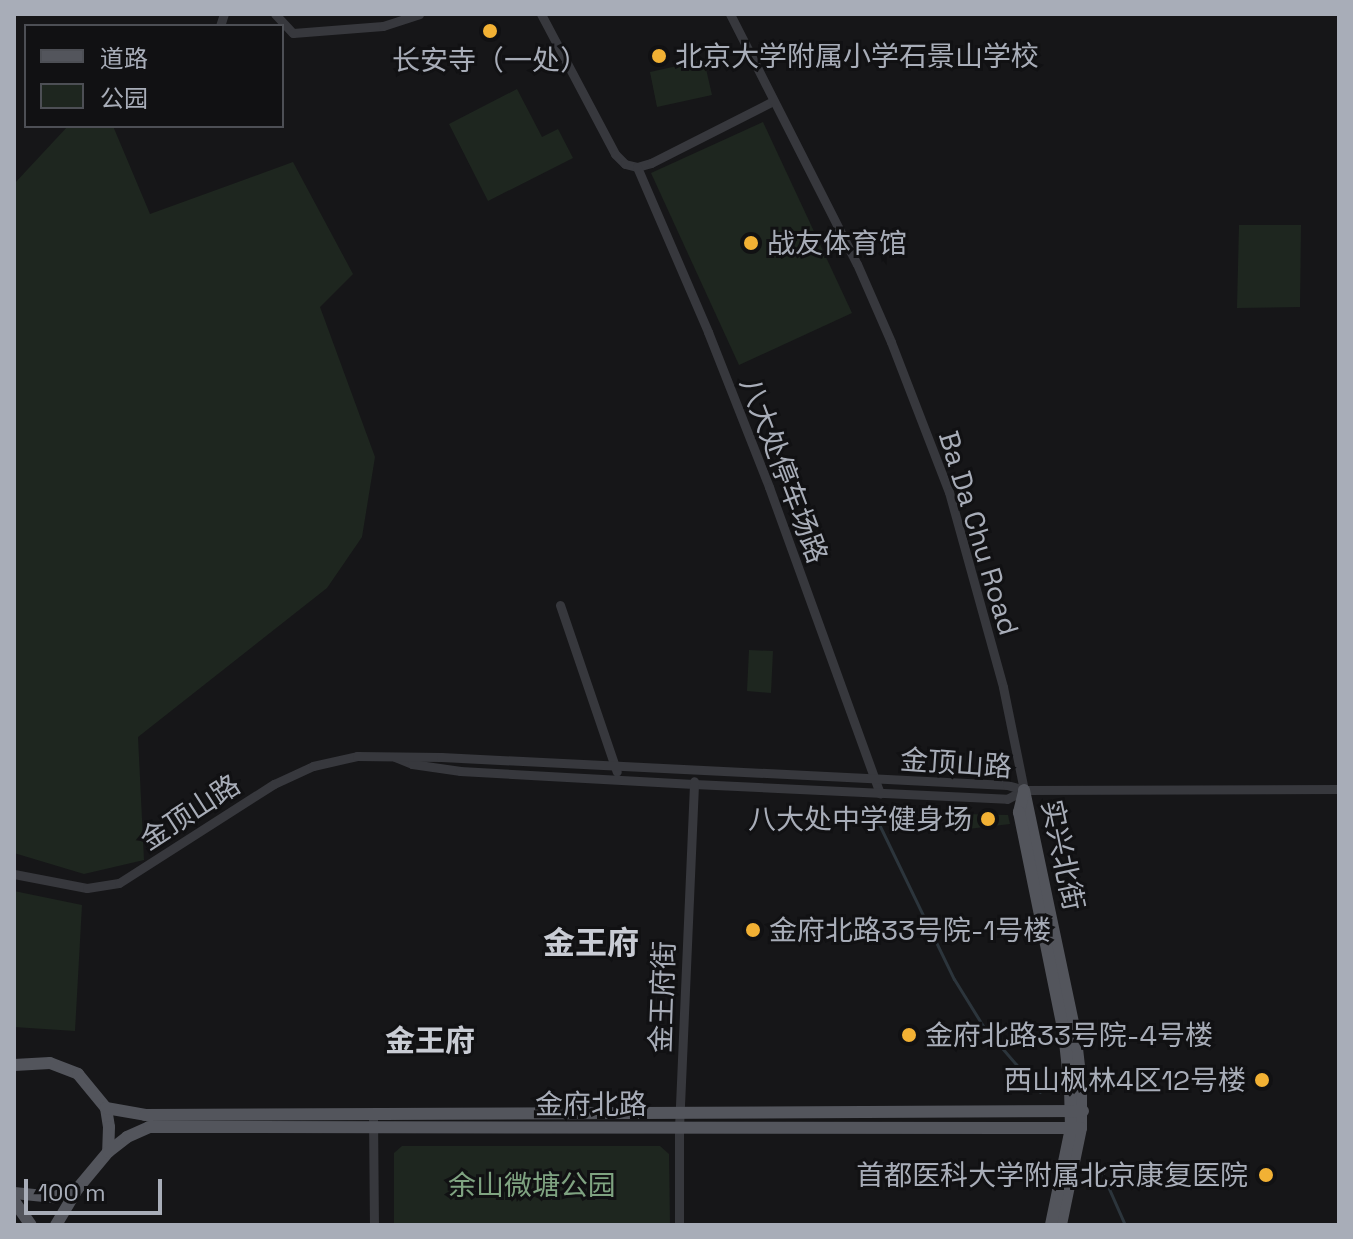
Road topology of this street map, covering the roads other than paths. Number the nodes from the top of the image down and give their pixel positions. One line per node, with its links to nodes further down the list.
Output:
1 (275, 14): 2 (street)
2 (415, 14)
3 (541, 14): 6 (street, 八大处停车场路)
4 (730, 14): 5 (street, Ba Da Chu Road)
5 (773, 101): 6 (street); 15 (street, Ba Da Chu Road)
6 (637, 167): 12 (street, 八大处停车场路)
7 (560, 605): 9 (street)
8 (388, 754): 9 (street, 金顶山路); 11 (street, 金顶山路); 17 (street, 金顶山路)
9 (616, 767): 10 (street, 金顶山路); 11 (street)
10 (695, 771): 12 (street, 金顶山路); 13 (street, 金王府街)
11 (619, 779): 13 (street, 金顶山路)
12 (877, 779): 15 (street, 金顶山路); 16 (street, 八大处停车场路)
13 (694, 784): 16 (street, 金顶山路); 21 (street, 金王府街)
14 (1339, 789): 15 (street)
15 (1024, 790): 16 (street, 金顶山路); 20 (main road, 实兴北街)
16 (880, 793)
17 (14, 874)
18 (14, 1065): 19 (main road)
19 (106, 1108): 22 (main road, 金府北路); 25 (main road)
20 (1077, 1110): 21 (main road, 金府北路); 24 (main road, 实兴北街)
21 (679, 1113): 22 (main road, 金府北路); 23 (street, 金王府街)
22 (373, 1120): 23 (main road, 金府北路); 25 (main road, 金府北路); 31 (street)
23 (679, 1128): 24 (main road, 金府北路); 32 (street, 金王府街)
24 (1076, 1128): 33 (main road, 实兴北街); 34 (main road, 实兴北街)
25 (108, 1152): 26 (main road, 金府北路)
26 (78, 1188): 27 (main road); 30 (main road, 金府北路)
27 (14, 1193)
28 (14, 1201): 29 (main road)
29 (31, 1225)
30 (56, 1225)
31 (374, 1225)
32 (679, 1225)
33 (1051, 1225)
34 (1061, 1225)

